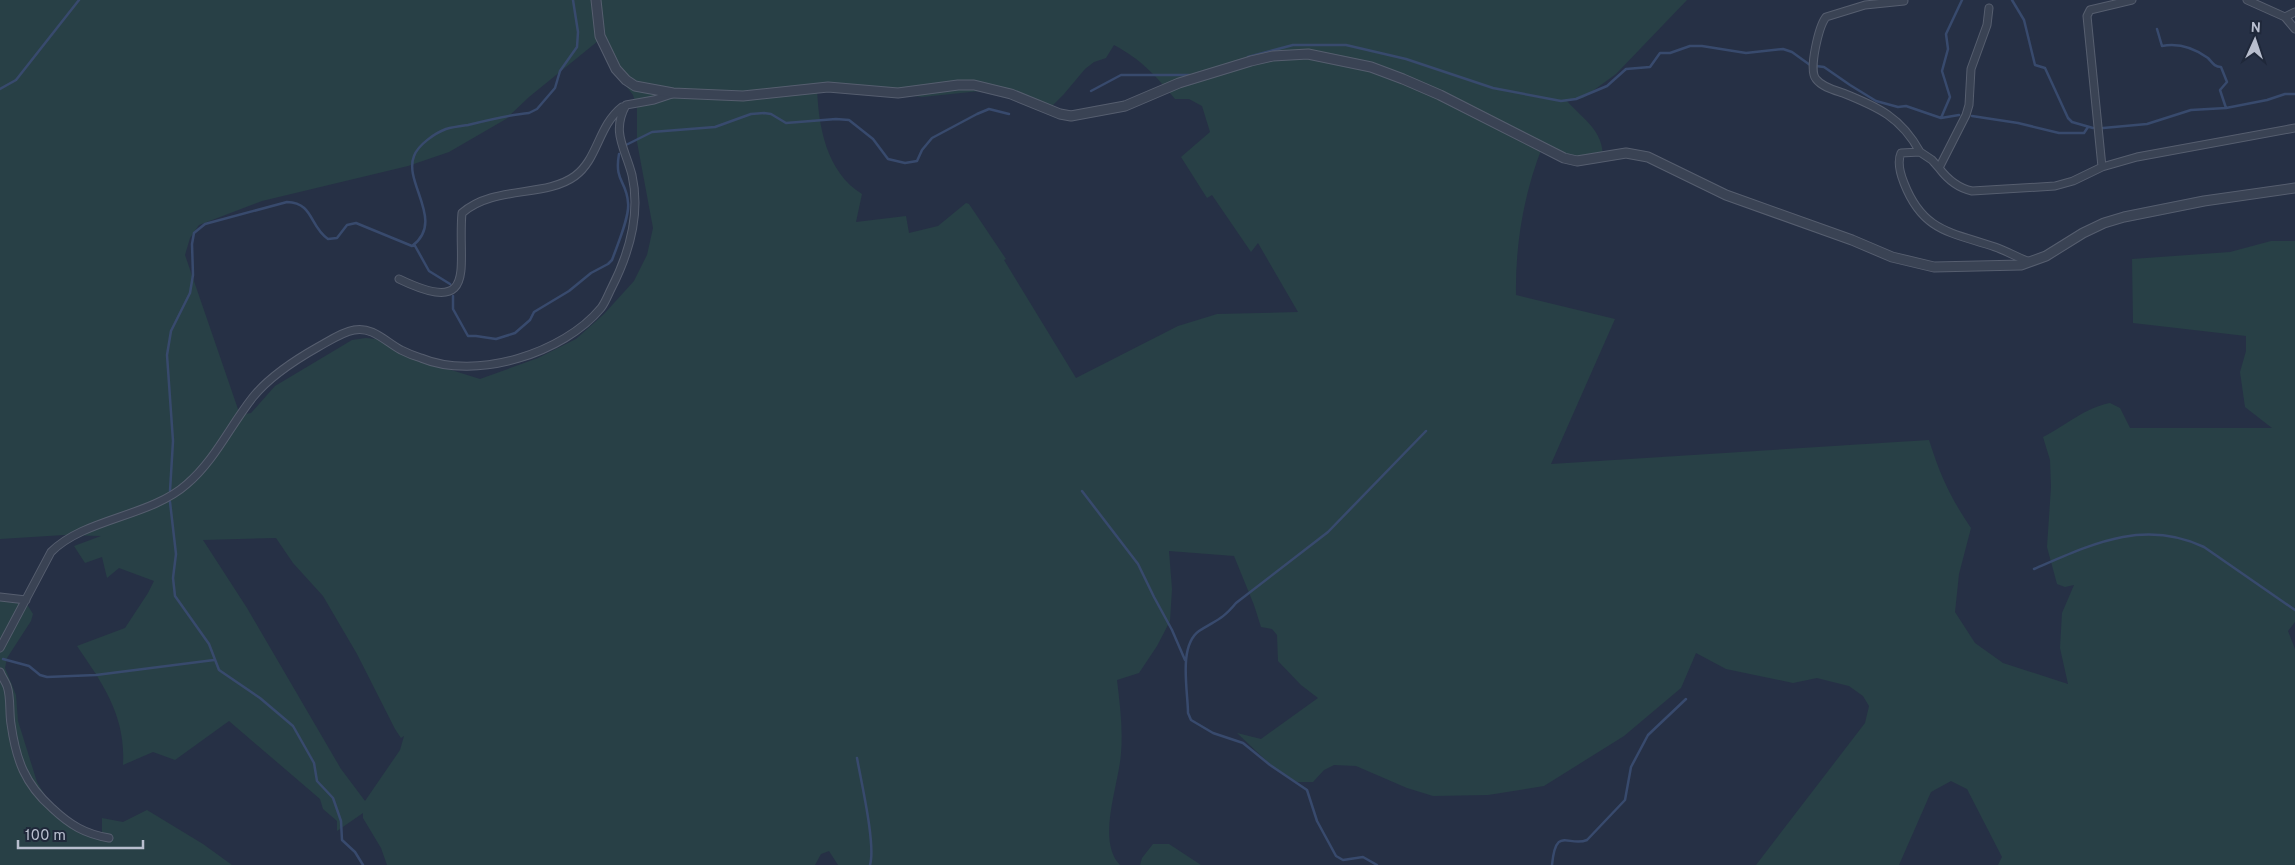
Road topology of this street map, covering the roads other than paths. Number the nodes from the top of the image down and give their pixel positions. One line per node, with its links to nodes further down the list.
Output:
1 (596, 0): 10 (street)
2 (2132, 0): 5 (street)
3 (2247, 0): 8 (street)
4 (1904, 1): 13 (street)
5 (2120, 1): 14 (street)
6 (1989, 8): 15 (street)
7 (2295, 12): 8 (street)
8 (2285, 17): 9 (street)
9 (2295, 29)
10 (673, 93): 11 (street); 17 (street)
11 (626, 105): 18 (street); 20 (street)
12 (2295, 128): 14 (street)
13 (1920, 152): 15 (street); 17 (street)
14 (2102, 167): 15 (street)
15 (1939, 168)
16 (2295, 188): 17 (street)
17 (2031, 262)
18 (399, 279)
19 (0, 597): 20 (street)
20 (26, 600): 21 (street)
21 (0, 648)
22 (0, 672): 23 (street)
23 (109, 838)

